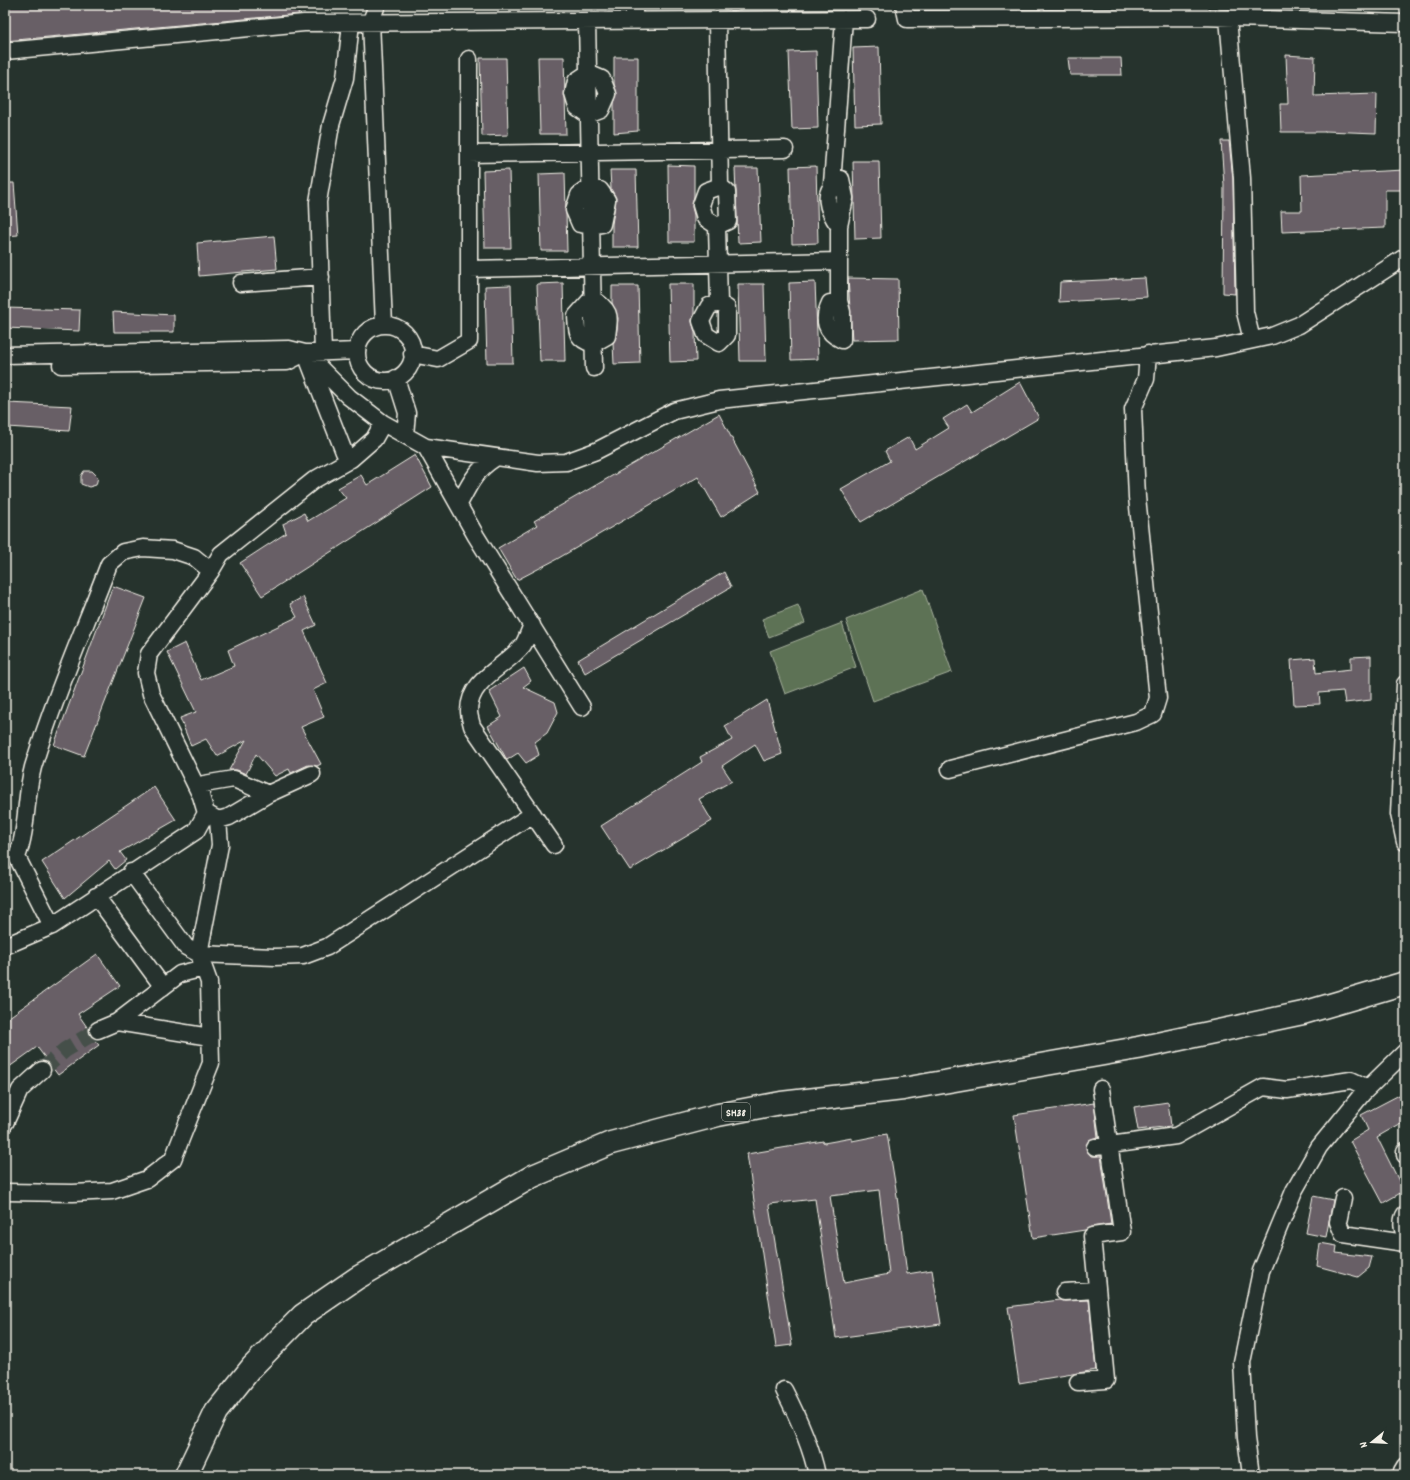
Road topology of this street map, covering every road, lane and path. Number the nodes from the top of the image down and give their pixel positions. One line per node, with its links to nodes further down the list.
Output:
1 (376, 5): 9 (street)
2 (904, 5): 3 (street)
3 (1200, 11): 5 (street)
4 (634, 12): 8 (street); 10 (street)
5 (1228, 18): 12 (street); 31 (street)
6 (844, 19): 7 (street); 8 (street); 22 (street)
7 (868, 19)
8 (717, 20): 16 (street)
9 (371, 21): 10 (street); 11 (street); 30 (street)
10 (586, 21): 17 (street)
11 (351, 23): 13 (street); 26 (street)
12 (1405, 23)
13 (5, 51)
14 (469, 60): 18 (street)
15 (785, 149): 16 (street)
16 (719, 150): 17 (street); 19 (street)
17 (589, 152): 18 (street); 24 (street)
18 (469, 154): 25 (street)
19 (720, 186): 20 (street); 20 (street)
20 (717, 226): 23 (street)
21 (1405, 257): 31 (street)
22 (839, 261): 23 (street); 28 (street)
23 (718, 264): 24 (street); 29 (street)
24 (592, 266): 25 (street); 39 (street)
25 (469, 269): 35 (street)
26 (321, 277): 27 (street); 33 (street)
27 (241, 283)
28 (839, 301)
29 (719, 303)
30 (384, 325): 32 (street); 35 (street)
31 (1252, 340): 36 (street)
32 (357, 351): 33 (street); 40 (street)
33 (323, 352): 34 (street)
34 (305, 353): 37 (street); 38 (street); 41 (street); 45 (street)
35 (412, 354): 40 (street)
36 (1148, 354): 44 (street); 51 (street)
37 (5, 355)
38 (5, 366)
39 (594, 368)
40 (396, 378): 42 (street)
41 (384, 423): 42 (street); 45 (street)
42 (405, 435): 43 (street)
43 (426, 447): 44 (street); 46 (street)
44 (496, 458): 46 (street)
45 (351, 459): 47 (street)
46 (459, 504): 48 (street)
47 (211, 571): 54 (street); 59 (street)
48 (532, 625): 50 (street); 55 (street)
49 (1405, 684): 57 (street)
50 (582, 707)
51 (950, 769)
52 (312, 774): 53 (street)
53 (268, 794): 54 (street); 56 (street)
54 (201, 796): 56 (street)
55 (533, 814): 58 (street); 64 (street)
56 (212, 816): 60 (street); 64 (street)
57 (1405, 842)
58 (554, 845)
59 (11, 858): 62 (street)
60 (131, 872): 61 (street); 64 (street)
61 (96, 896): 62 (street); 66 (street)
62 (52, 926): 63 (street)
63 (5, 946)
64 (202, 961): 66 (street); 69 (street)
65 (1405, 983): 88 (main road, SH38)
66 (163, 987): 67 (street)
67 (117, 1022): 68 (street); 69 (street)
68 (98, 1030)
69 (210, 1037): 78 (street)
70 (1405, 1052): 73 (street)
71 (42, 1070): 74 (street)
72 (1101, 1088): 75 (street)
73 (1368, 1088): 75 (street); 90 (street)
74 (5, 1123)
75 (1102, 1146): 83 (street)
76 (1405, 1151): 77 (street)
77 (1405, 1155)
78 (5, 1192)
79 (1343, 1198): 82 (street)
80 (1405, 1214): 81 (street)
81 (1405, 1234)
82 (1405, 1243)
83 (1097, 1290): 84 (street); 85 (street)
84 (1064, 1292)
85 (1078, 1382)
86 (784, 1390): 89 (street)
87 (1405, 1466): 91 (street)
88 (186, 1475)
89 (817, 1475)
90 (1251, 1475)
91 (1402, 1475)

